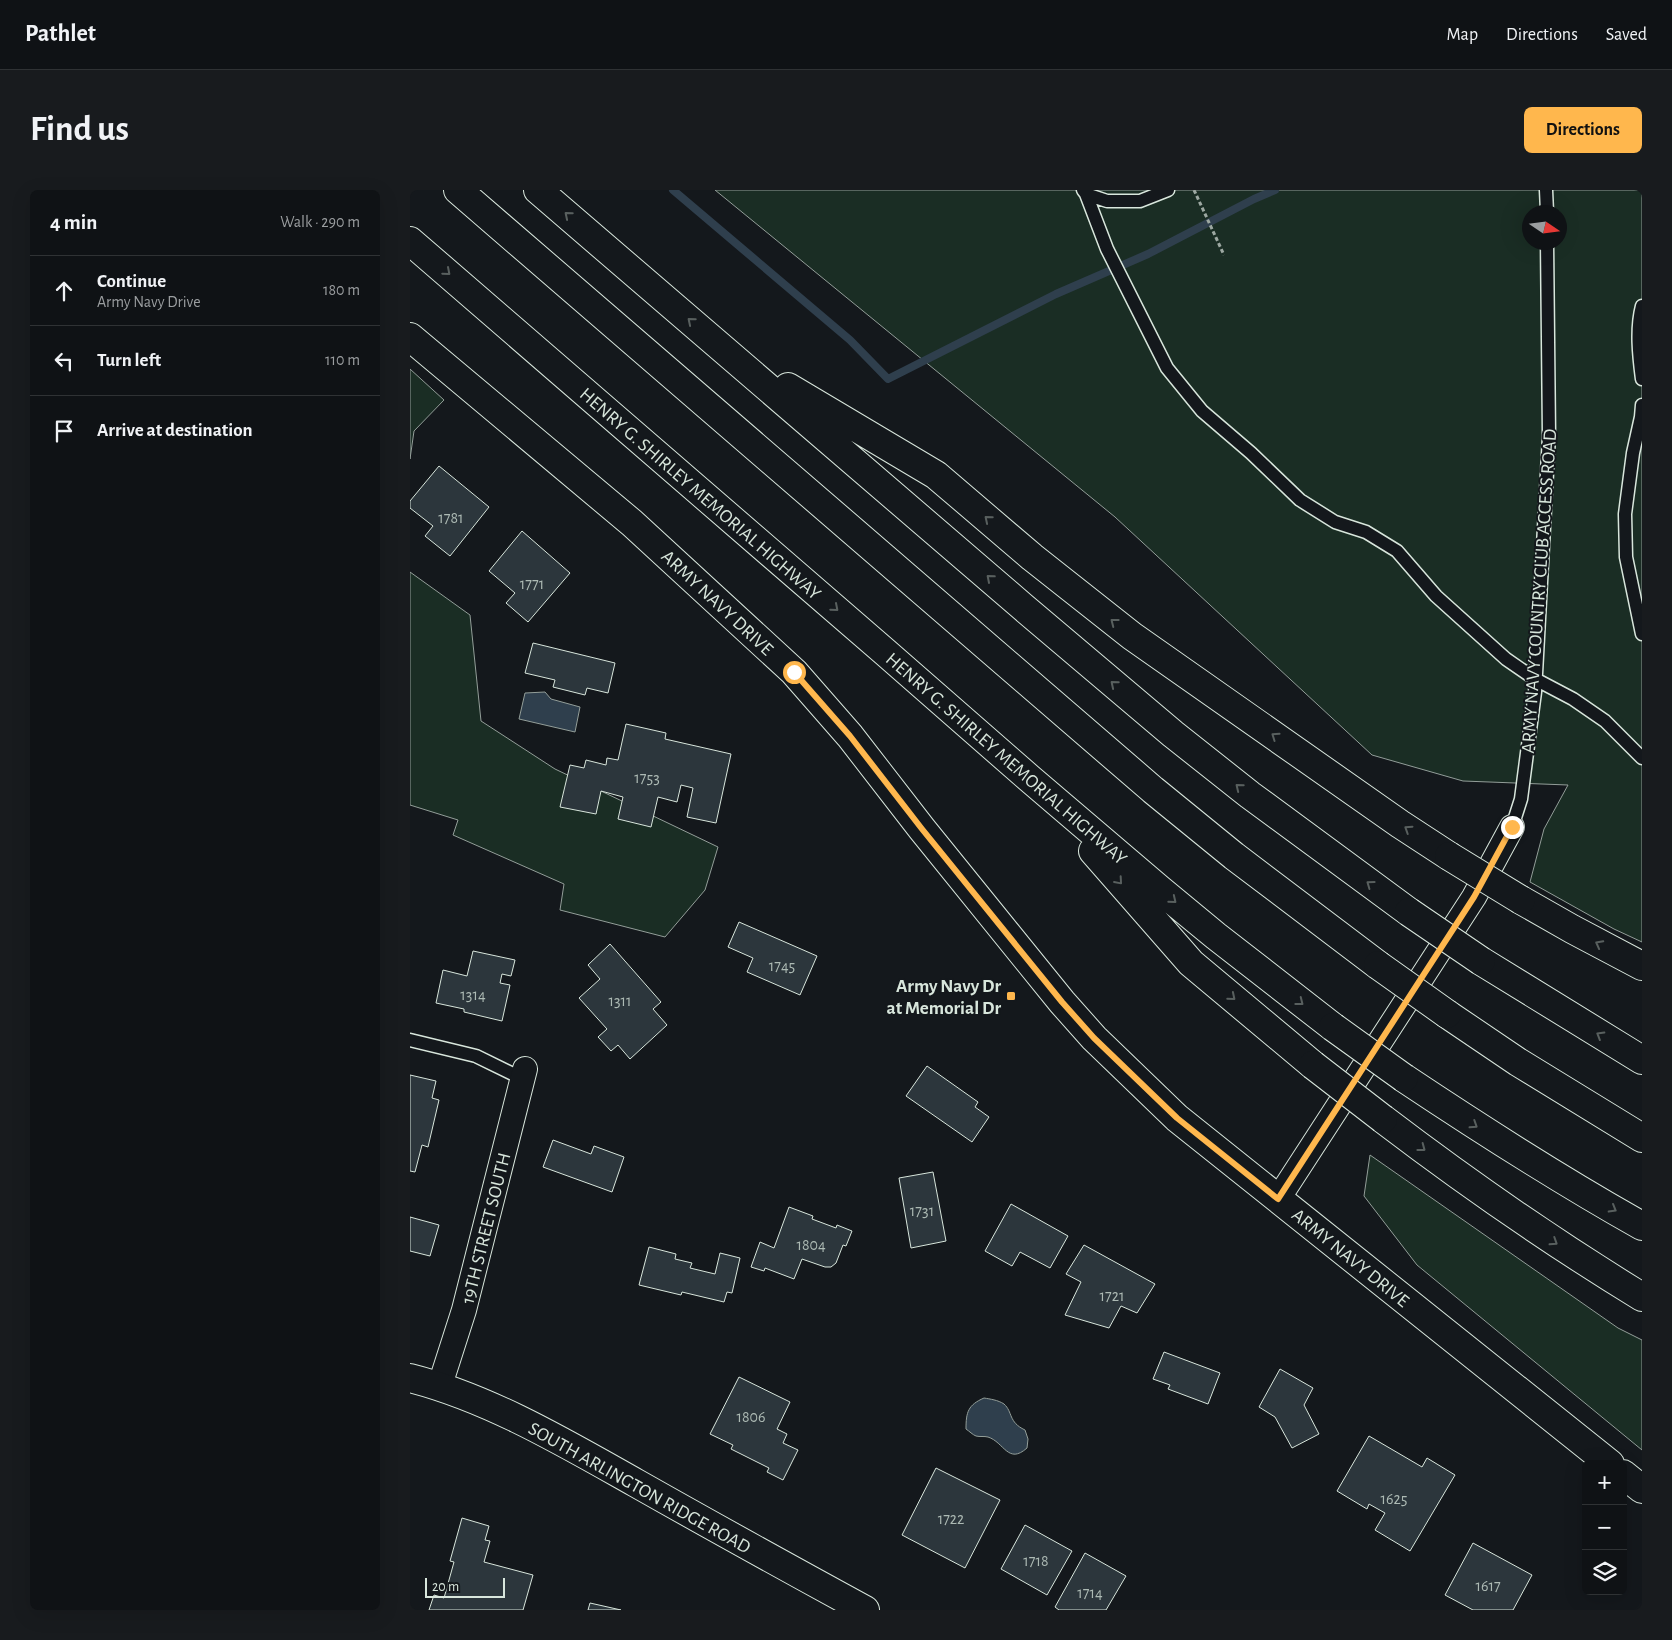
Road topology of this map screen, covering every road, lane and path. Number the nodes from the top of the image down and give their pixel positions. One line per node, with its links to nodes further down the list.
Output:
1 (458, 190): 25 (main road, bridge)
2 (538, 190): 13 (main road, one-way to 2)
3 (1168, 190): 6 (lane)
4 (1194, 190): 10 (path)
5 (1546, 190): 7 (lane)
6 (1084, 192): 17 (lane)
7 (1546, 205)
8 (410, 241): 19 (main road, HENRY G. SHIRLEY MEMORIAL HIGHWAY, one-way to 19)
9 (1547, 250): 17 (lane, ARMY NAVY COUNTRY CLUB ACCESS ROAD)
10 (1224, 255)
11 (1642, 306): 14 (lane)
12 (410, 337): 26 (main road, ARMY NAVY DRIVE)
13 (728, 352): 21 (main road, one-way to 13, bridge); 23 (main road, one-way to 13, bridge)
14 (1642, 379)
15 (1642, 405): 16 (lane)
16 (1642, 634)
17 (1535, 679): 18 (lane); 20 (lane, ARMY NAVY COUNTRY CLUB ACCESS ROAD)
18 (1642, 758)
19 (1029, 778): 27 (main road, HENRY G. SHIRLEY MEMORIAL HIGHWAY, one-way to 27, bridge); 28 (main road, one-way to 28, bridge)
20 (1512, 827): 26 (street, ARMY NAVY COUNTRY CLUB ACCESS ROAD)
21 (1642, 966)
22 (410, 1040): 24 (lane)
23 (1642, 1060)
24 (524, 1074): 30 (street, 19TH STREET SOUTH)
25 (1642, 1138)
26 (1278, 1199): 31 (main road, ARMY NAVY DRIVE)
27 (1642, 1226)
28 (1642, 1297)
29 (410, 1378): 30 (main road, SOUTH ARLINGTON RIDGE ROAD)
30 (440, 1385): 34 (main road, SOUTH ARLINGTON RIDGE ROAD)
31 (1605, 1460)
32 (1627, 1477): 33 (main road)
33 (1642, 1489)
34 (865, 1610)

